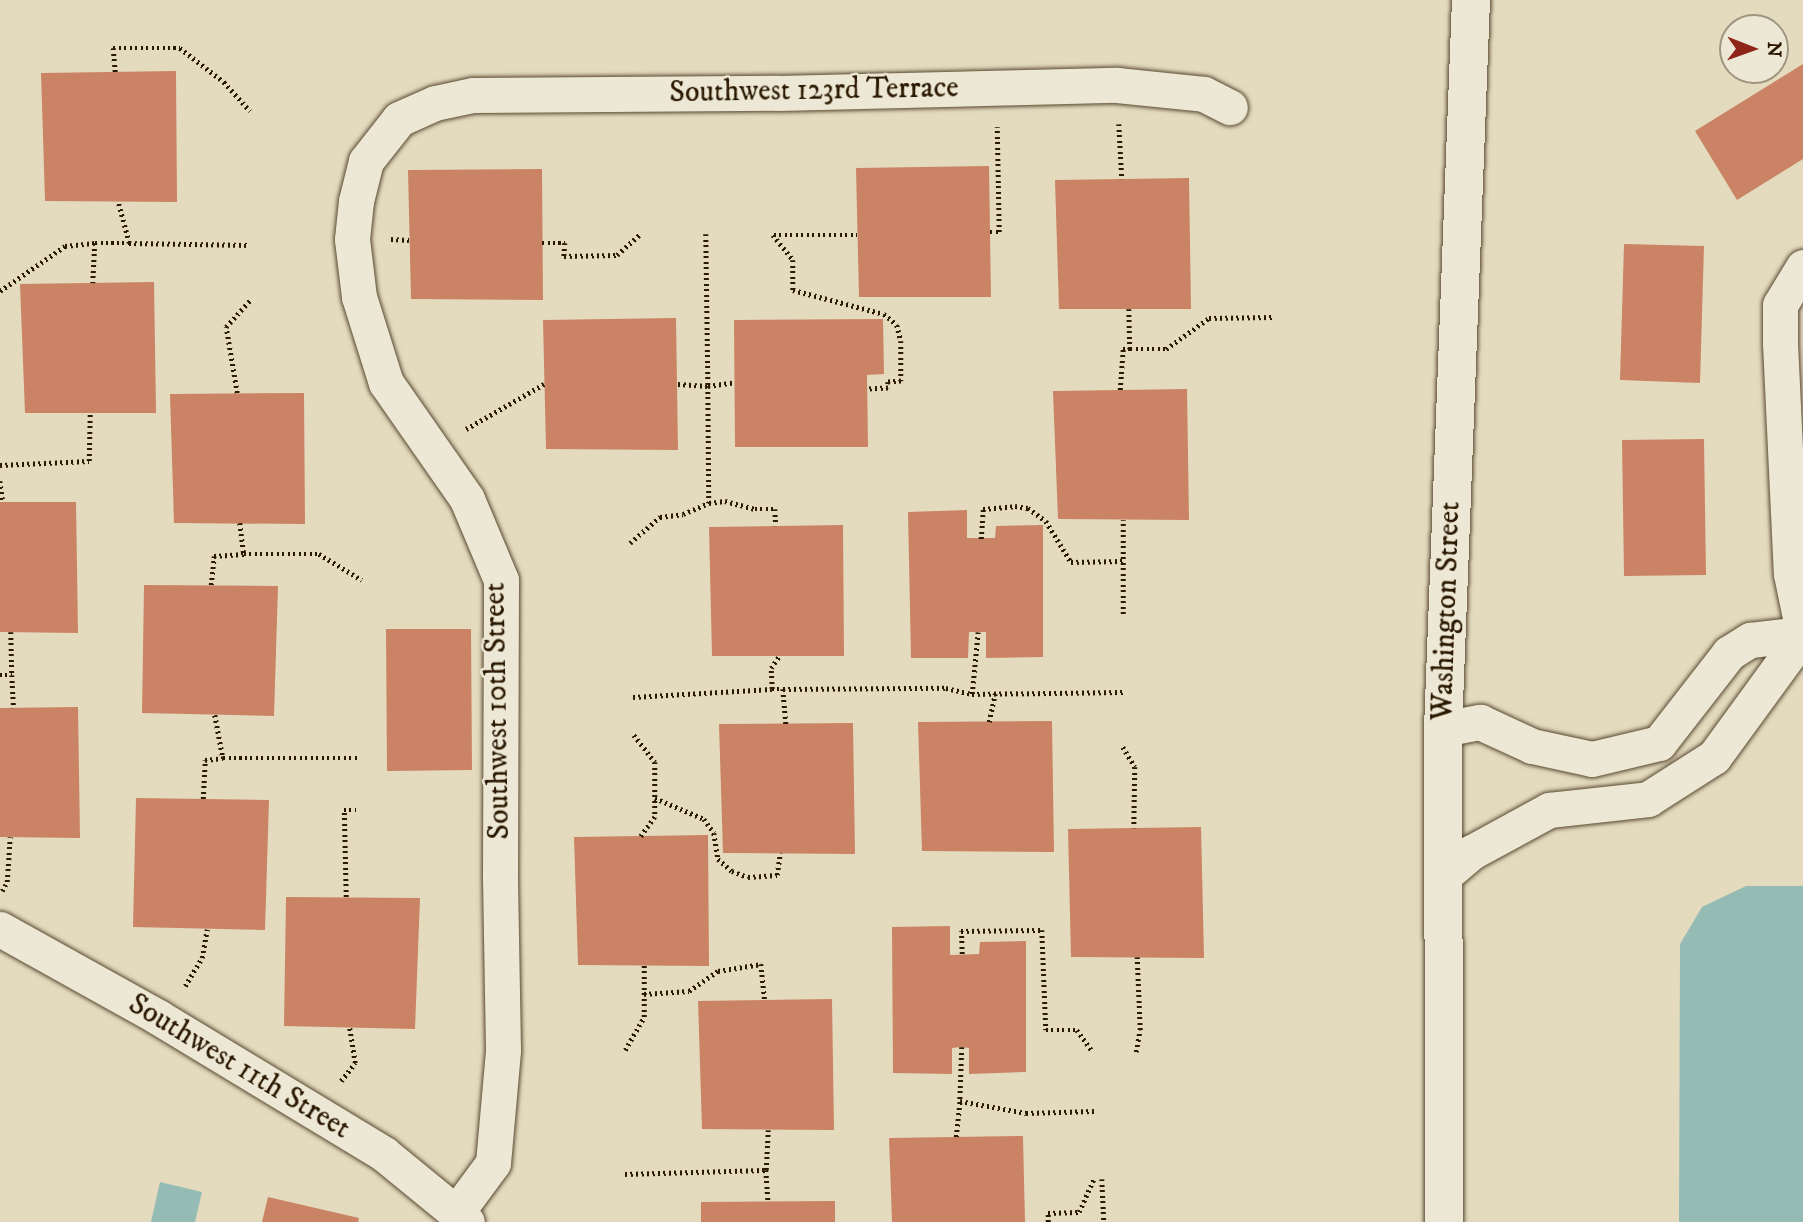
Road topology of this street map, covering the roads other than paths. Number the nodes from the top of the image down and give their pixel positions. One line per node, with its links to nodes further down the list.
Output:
1 (1471, 0): 6 (street, Washington Street)
2 (1230, 107): 3 (street, Southwest 123rd Terrace)
3 (399, 119): 9 (street, Southwest 10th Street)
4 (1799, 272): 5 (street)
5 (1803, 634): 6 (street); 7 (street)
6 (1443, 729): 7 (street, Washington Street)
7 (1442, 877): 10 (street, Washington Street)
8 (0, 929): 9 (street, Southwest 11th Street)
9 (461, 1217)
10 (1444, 1222)

